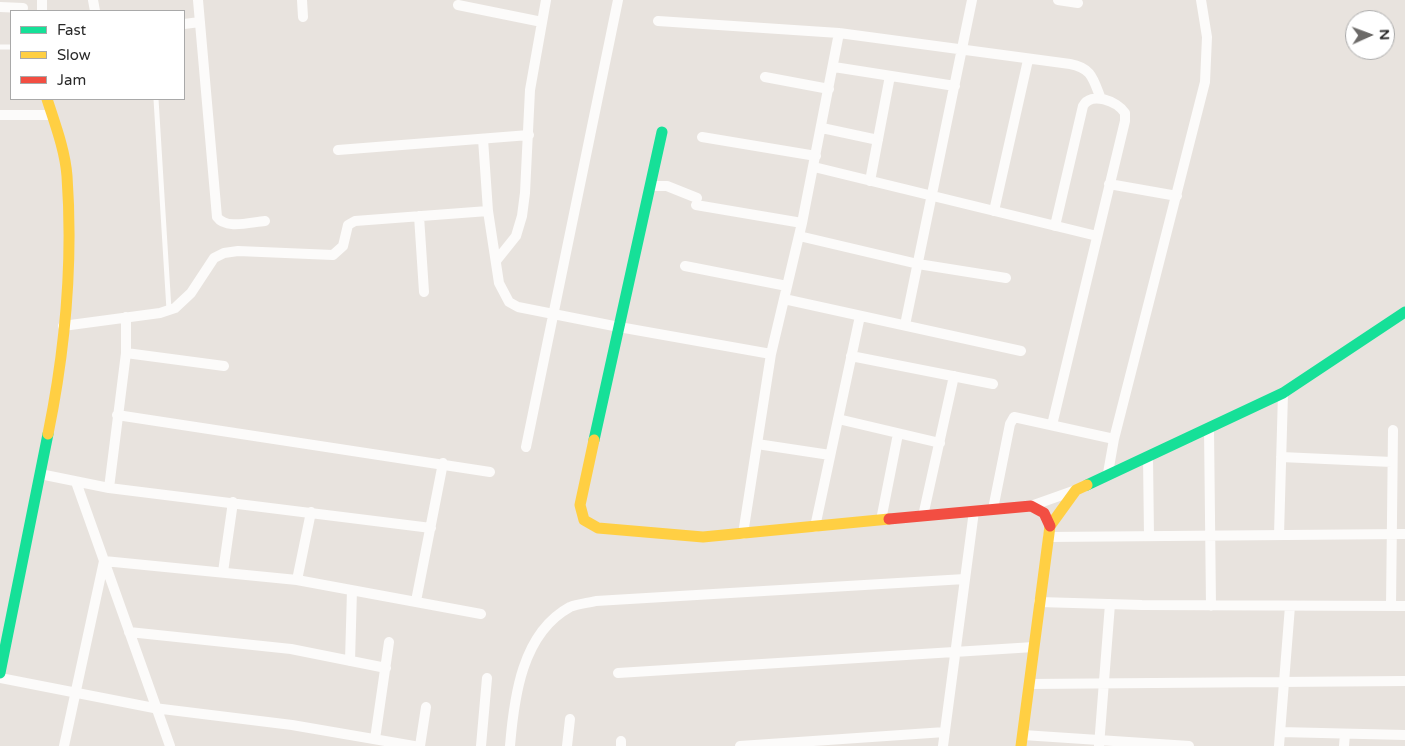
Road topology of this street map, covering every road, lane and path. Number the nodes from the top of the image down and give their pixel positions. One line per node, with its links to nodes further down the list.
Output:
1 (198, 0): 14 (street)
2 (302, 0): 12 (street)
3 (546, 0): 15 (street)
4 (618, 0): 61 (street)
5 (972, 0): 18 (street)
6 (1058, 0): 8 (street)
7 (1201, 0): 43 (street)
8 (1078, 3)
9 (458, 5): 15 (street)
10 (23, 6): 11 (street)
11 (0, 7)
12 (303, 17)
13 (658, 21): 17 (street)
14 (200, 22): 16 (street); 47 (street)
15 (542, 22): 32 (street)
16 (185, 24)
17 (839, 33): 18 (street); 20 (street)
18 (963, 50): 19 (street); 23 (street)
19 (1028, 60): 25 (street); 45 (street)
20 (834, 67): 21 (street); 24 (street)
21 (890, 76): 23 (street); 35 (street)
22 (765, 77): 24 (street)
23 (955, 86): 42 (street)
24 (829, 89): 30 (street)
25 (1101, 99): 40 (street); 49 (street)
26 (46, 100): 29 (street)
27 (156, 100): 59 (lane)
28 (0, 115): 29 (street)
29 (52, 115): 65 (street)
30 (822, 128): 35 (street); 37 (street)
31 (662, 132): 41 (street)
32 (529, 135): 34 (street); 52 (street)
33 (702, 137): 37 (street)
34 (483, 139): 36 (street); 44 (street)
35 (878, 140): 39 (street)
36 (338, 150)
37 (816, 156): 38 (street)
38 (814, 167): 39 (street); 48 (street)
39 (870, 180): 42 (street)
40 (1109, 184): 43 (street); 51 (street)
41 (650, 186): 48 (street); 66 (street)
42 (932, 196): 45 (street); 53 (street)
43 (1177, 196): 81 (street)
44 (488, 211): 46 (street); 52 (street)
45 (994, 211): 49 (street)
46 (419, 216): 57 (street); 59 (street)
47 (265, 221)
48 (802, 223): 50 (street)
49 (1055, 226): 51 (street)
50 (799, 236): 53 (street); 56 (street)
51 (1097, 236): 77 (street)
52 (496, 261): 61 (street)
53 (918, 264): 55 (street); 64 (street)
54 (685, 266): 56 (street)
55 (1006, 278)
56 (787, 286): 58 (street)
57 (424, 292)
58 (784, 299): 62 (street); 69 (street)
59 (169, 310): 63 (street)
60 (1405, 312): 74 (street)
61 (553, 314): 66 (street); 84 (street)
62 (860, 316): 64 (street); 70 (street)
63 (126, 317): 65 (street); 68 (street)
64 (905, 325): 67 (street)
65 (64, 326): 92 (street)
66 (619, 327): 69 (street); 106 (street)
67 (1021, 351)
68 (126, 353): 71 (street); 75 (street)
69 (771, 354): 83 (street)
70 (851, 356): 72 (street); 76 (street)
71 (224, 366)
72 (954, 376): 73 (street); 82 (street)
73 (993, 384)
74 (1282, 393): 78 (street); 87 (street)
75 (117, 415): 89 (street); 94 (street)
76 (838, 419): 80 (street); 85 (street)
77 (1052, 425): 81 (street); 98 (street)
78 (1209, 429): 86 (street); 109 (street)
79 (1393, 430): 88 (street)
80 (898, 434): 82 (street); 102 (street)
81 (1114, 439): 91 (street)
82 (940, 443): 101 (street)
83 (757, 444): 85 (street); 106 (street)
84 (526, 447)
85 (830, 455): 103 (street)
86 (1148, 457): 91 (street); 111 (street)
87 (1281, 457): 88 (street); 110 (street)
88 (1392, 462): 107 (street)
89 (443, 463): 90 (street); 104 (street)
90 (490, 472)
91 (1108, 473): 95 (street)
92 (40, 474): 93 (street); 131 (street)
93 (76, 482): 94 (street); 112 (street)
94 (108, 488): 96 (street)
95 (1076, 490): 97 (street); 105 (street)
96 (233, 502): 99 (street); 113 (street)
97 (1031, 506): 98 (street); 105 (street)
98 (994, 510): 100 (street)
99 (311, 512): 104 (street); 115 (street)
100 (974, 512): 101 (street); 114 (street)
101 (923, 516): 102 (street)
102 (881, 520): 103 (street)
103 (815, 527): 106 (street)
104 (430, 528): 117 (street)
105 (1049, 531): 111 (street); 118 (street)
106 (742, 534)
107 (1391, 534): 108 (street); 110 (street); 122 (street)
108 (1405, 534)
109 (1210, 535): 110 (street); 111 (street); 120 (street)
110 (1279, 535)
111 (1149, 536)
112 (104, 561): 113 (street); 125 (street); 139 (street)
113 (223, 572): 115 (street)
114 (965, 579): 128 (street); 157 (street)
115 (297, 580): 116 (street)
116 (352, 590): 117 (street); 129 (street)
117 (416, 601): 124 (street)
118 (1039, 602): 119 (street); 127 (street)
119 (1110, 604): 120 (street); 138 (street)
120 (1211, 606): 121 (street)
121 (1290, 606): 122 (street); 136 (street)
122 (1390, 606): 123 (street)
123 (1405, 606)
124 (481, 614)
125 (129, 632): 129 (street); 141 (street)
126 (390, 642): 130 (street)
127 (1034, 647): 128 (street); 137 (street)
128 (955, 652): 132 (street); 143 (street)
129 (350, 661): 130 (street)
130 (386, 668): 147 (street)
131 (0, 673)
132 (618, 673)
133 (0, 678): 139 (street)
134 (487, 678): 156 (street)
135 (1405, 681): 136 (street)
136 (1283, 682): 138 (street); 144 (street)
137 (1029, 684): 138 (street); 148 (street)
138 (1104, 684): 150 (street)
139 (76, 692): 141 (street); 152 (street)
140 (426, 707): 155 (street)
141 (154, 708): 147 (street); 153 (street)
142 (570, 719): 158 (street)
143 (945, 732): 149 (street); 160 (street)
144 (1280, 732): 145 (street); 162 (street)
145 (1345, 734): 146 (street); 163 (street)
146 (1405, 736)
147 (375, 739): 154 (street)
148 (1022, 741): 150 (street)
149 (864, 742): 151 (street)
150 (1099, 743): 161 (street)
151 (785, 744): 159 (street)
152 (64, 746)
153 (170, 746)
154 (414, 746)
155 (420, 746)
156 (481, 746)
157 (510, 746)
158 (567, 746)
159 (740, 746)
160 (943, 746)
161 (1189, 746)
162 (1279, 746)
163 (1344, 746)

